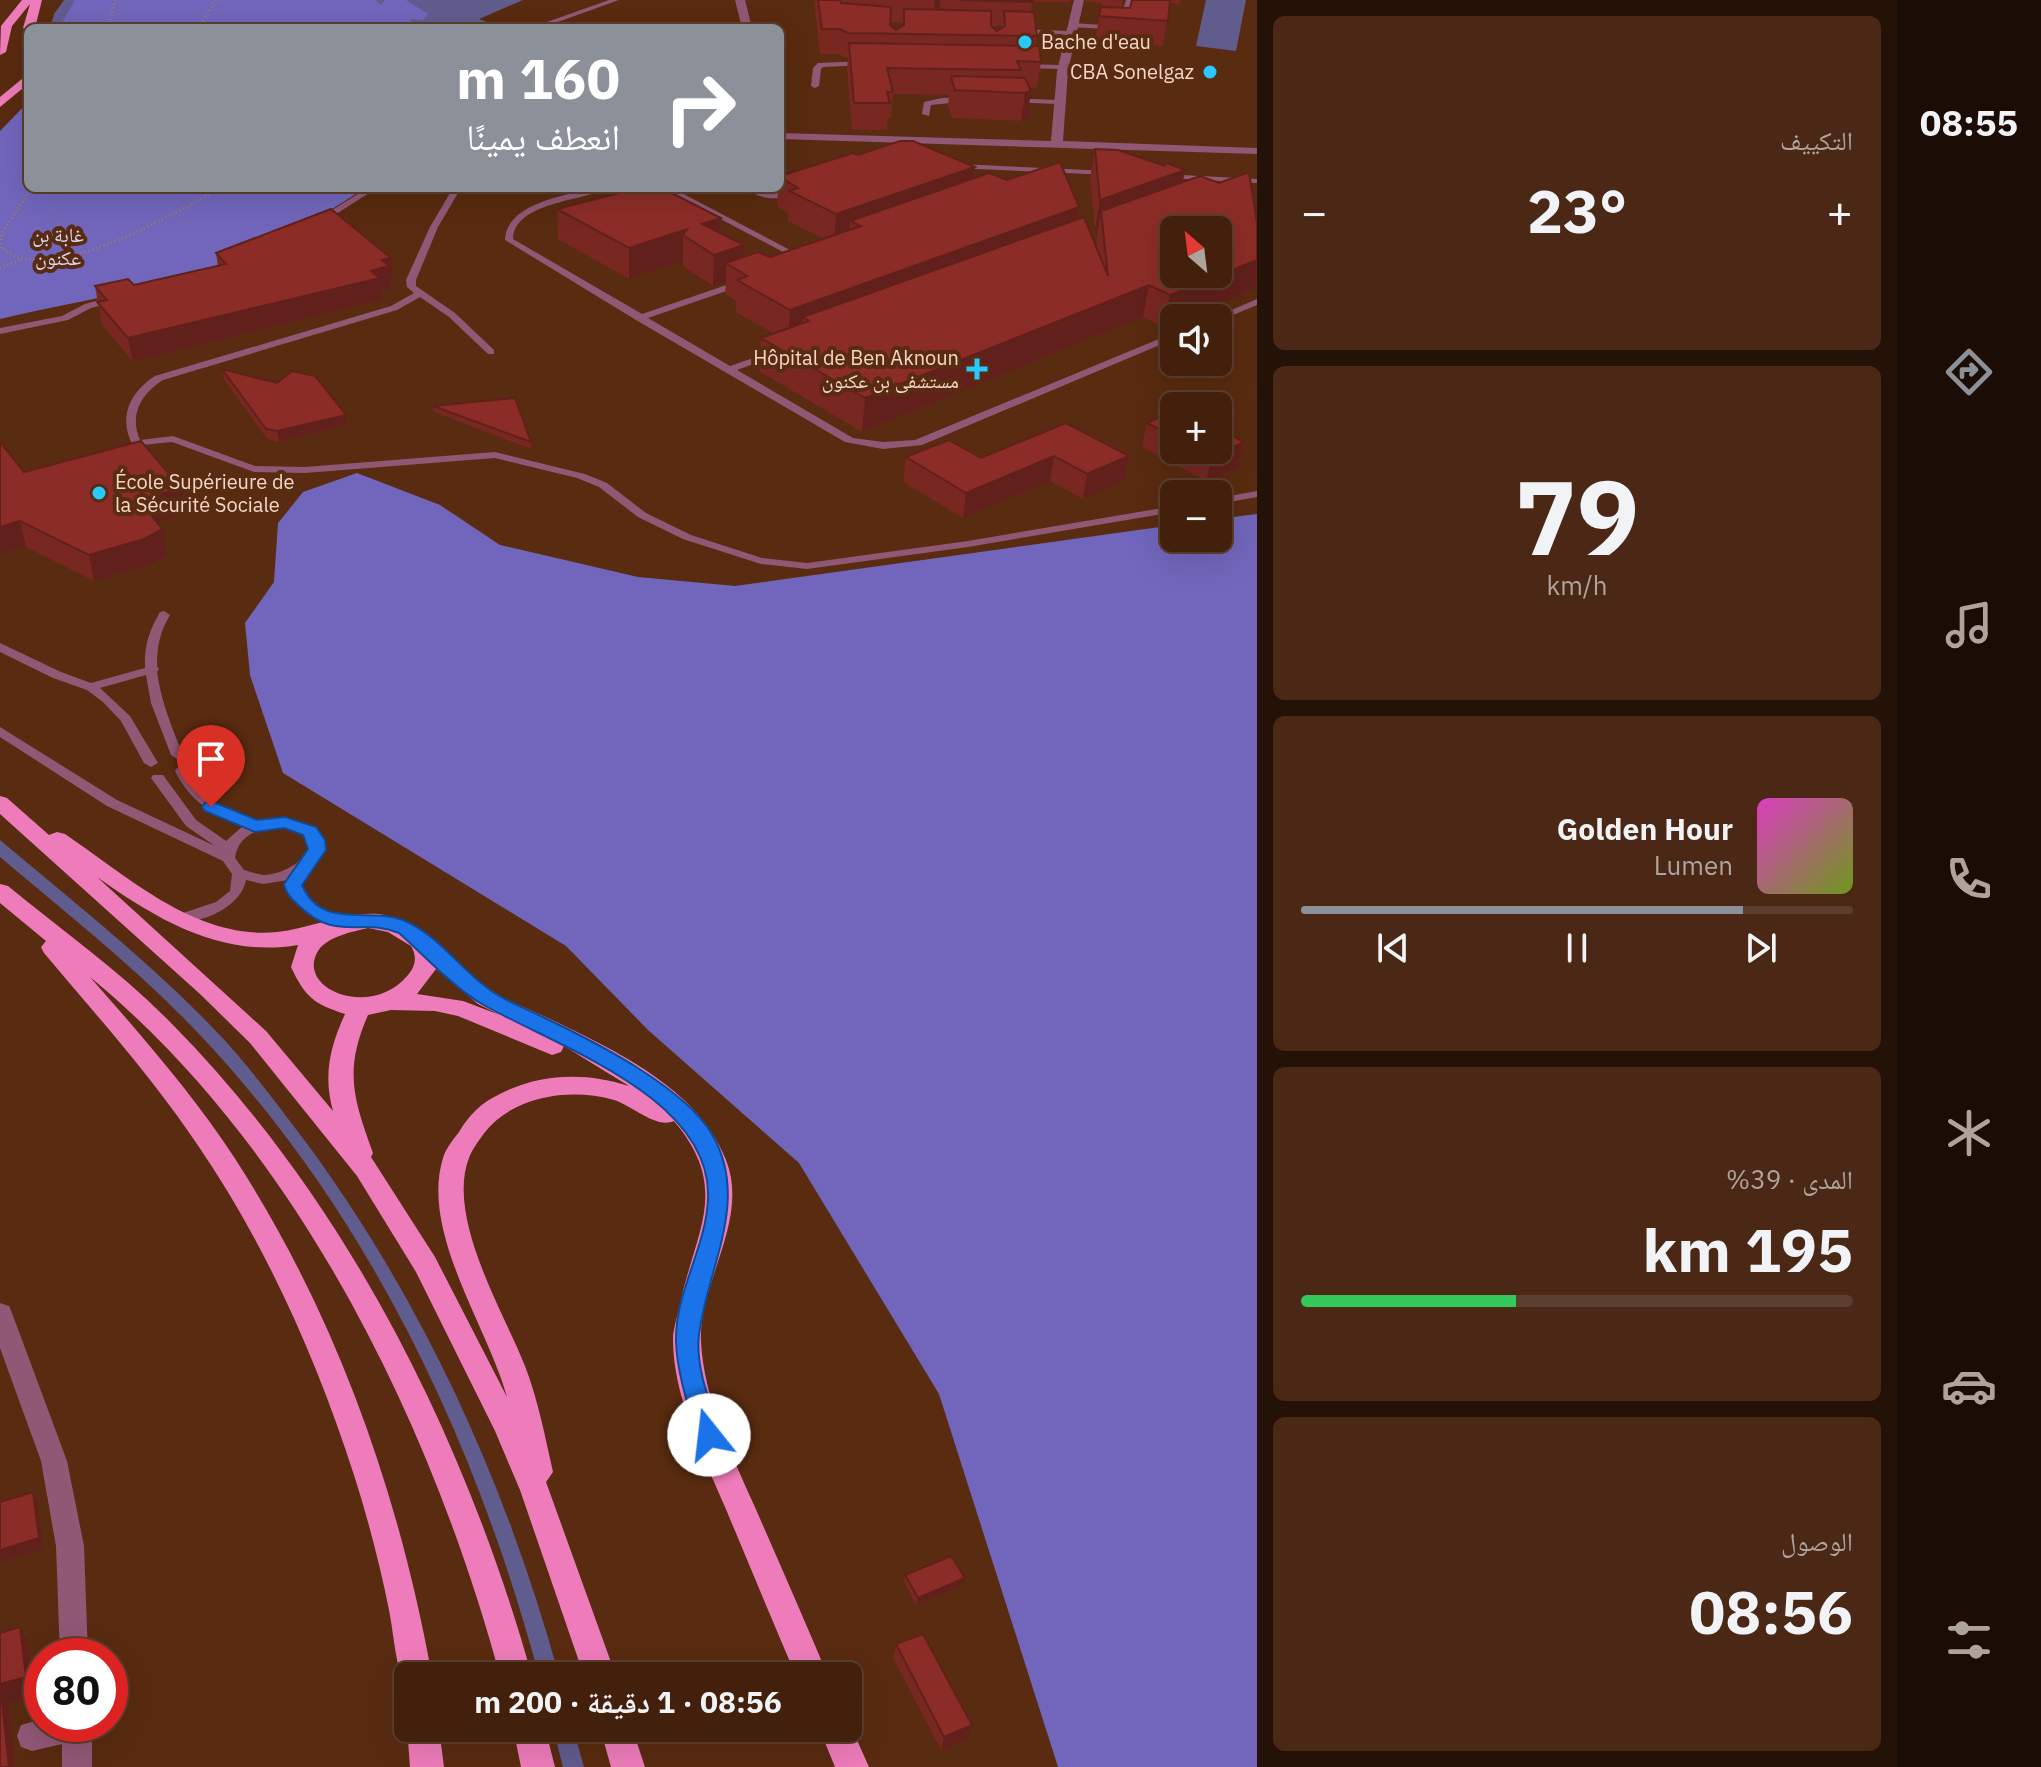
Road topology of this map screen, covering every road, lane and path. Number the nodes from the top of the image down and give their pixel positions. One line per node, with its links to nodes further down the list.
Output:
1 (28, 0): 16 (highway)
2 (37, 0): 9 (highway)
3 (115, 0): 10 (path)
4 (216, 0): 11 (path)
5 (616, 0): 12 (lane)
6 (740, 0): 13 (street)
7 (1079, 0): 14 (street)
8 (1129, 0): 14 (lane)
9 (30, 24)
10 (111, 24)
11 (201, 24)
12 (546, 24)
13 (746, 24)
14 (1071, 29): 15 (lane); 19 (street)
15 (1009, 31)
16 (0, 52)
17 (878, 63): 21 (lane)
18 (1015, 66): 19 (lane)
19 (1061, 67): 24 (street)
20 (24, 82): 25 (highway)
21 (815, 86)
22 (983, 100): 26 (lane)
23 (997, 100): 24 (lane)
24 (1056, 102): 28 (street)
25 (0, 103)
26 (926, 114)
27 (784, 136): 28 (street)
28 (1057, 144): 29 (street)
29 (1257, 151)
30 (940, 165): 31 (lane)
31 (1061, 171): 32 (lane); 36 (lane)
32 (1124, 174)
33 (1155, 176): 35 (lane)
34 (804, 180): 44 (lane)
35 (1253, 181): 37 (lane)
36 (1031, 182)
37 (1220, 191)
38 (29, 192): 47 (path)
39 (213, 192): 47 (path)
40 (366, 192): 45 (lane)
41 (455, 192): 52 (lane)
42 (592, 192): 56 (lane)
43 (674, 192): 48 (lane)
44 (756, 192)
45 (311, 226)
46 (820, 255): 48 (lane)
47 (21, 260): 50 (path)
48 (805, 260): 49 (lane)
49 (790, 265)
50 (0, 268)
51 (745, 281): 56 (lane)
52 (421, 293): 60 (lane); 64 (lane)
53 (118, 298): 57 (lane)
54 (1257, 302): 55 (lane)
55 (1232, 312)
56 (639, 318): 61 (lane)
57 (0, 331)
58 (1160, 342): 61 (lane)
59 (788, 348): 61 (lane)
60 (491, 352)
61 (729, 370)
62 (1257, 494): 63 (lane)
63 (1232, 498)
64 (1160, 511)
65 (164, 615): 67 (lane)
66 (0, 647): 68 (lane)
67 (153, 669): 68 (lane); 70 (lane)
68 (91, 687): 71 (lane)
69 (0, 731): 76 (lane)
70 (177, 755)
71 (151, 763)
72 (182, 771): 75 (lane)
73 (158, 778): 76 (lane)
74 (0, 802): 80 (highway); 87 (highway)
75 (255, 826): 76 (lane); 77 (lane)
76 (228, 853): 78 (lane)
77 (299, 871): 78 (lane); 81 (lane)
78 (239, 874): 80 (lane)
79 (8, 897): 91 (highway); 92 (highway)
80 (182, 918): 81 (highway)
81 (337, 927): 82 (highway); 84 (highway)
82 (419, 939): 83 (highway); 85 (highway)
83 (387, 1002): 84 (highway); 85 (highway)
84 (360, 1007): 87 (highway)
85 (603, 1060): 86 (highway)
86 (715, 1164): 89 (highway); 94 (highway)
87 (366, 1169): 89 (highway)
88 (0, 1313): 90 (street)
89 (557, 1551): 93 (highway)
90 (73, 1638)
91 (413, 1662)
92 (511, 1662)
93 (595, 1662)
94 (806, 1662)
95 (77, 1742): 100 (street)
96 (424, 1742): 101 (highway)
97 (532, 1742): 102 (highway)
98 (620, 1742): 103 (highway)
99 (841, 1742): 104 (highway)
100 (77, 1767)
101 (427, 1767)
102 (538, 1767)
103 (628, 1767)
104 (852, 1767)

